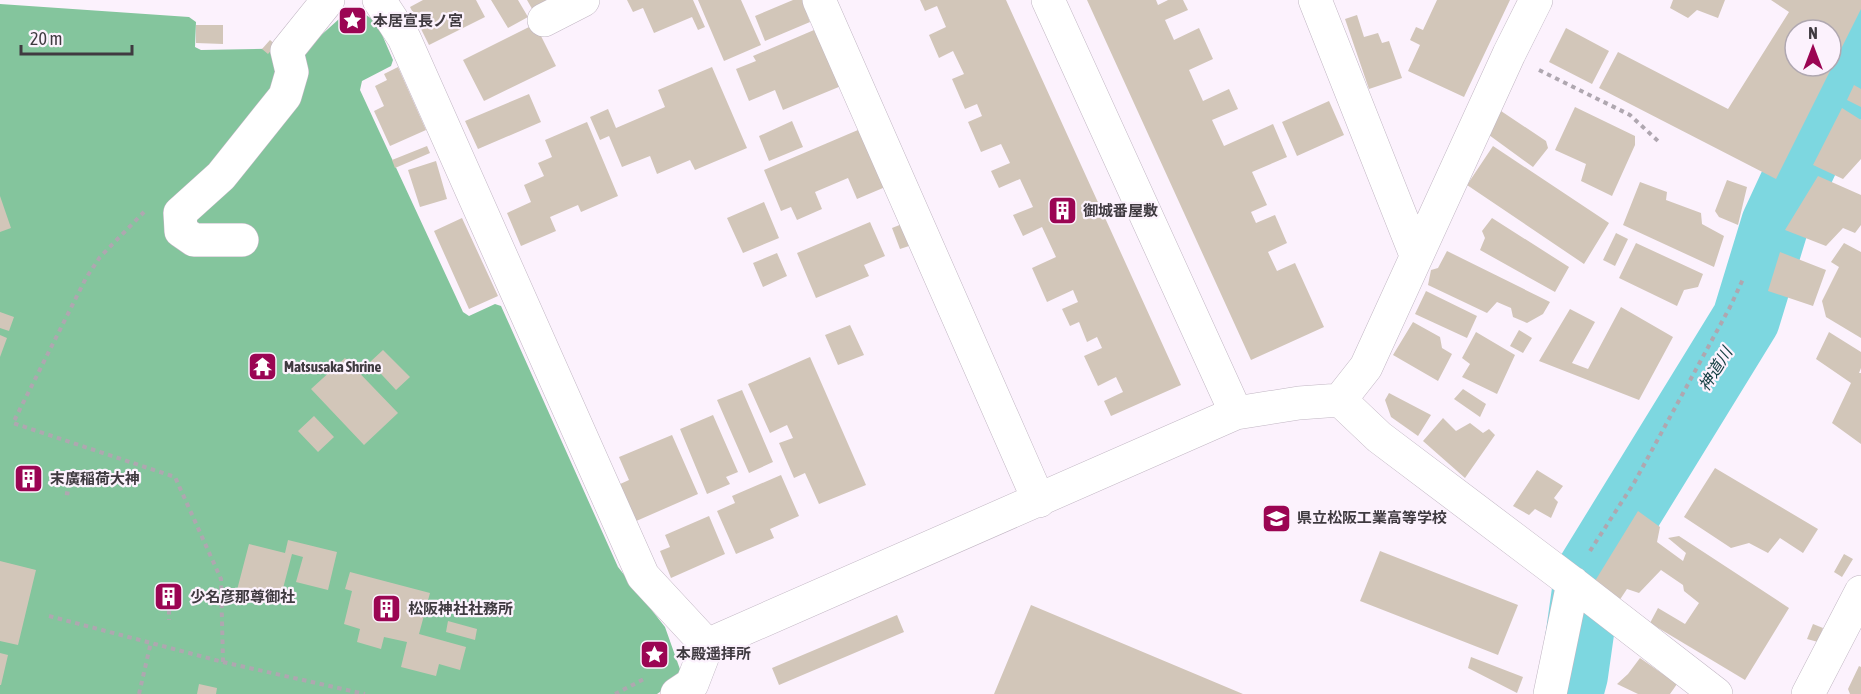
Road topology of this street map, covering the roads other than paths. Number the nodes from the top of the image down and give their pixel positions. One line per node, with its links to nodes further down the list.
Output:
1 (328, 0): 9 (street)
2 (379, 0): 16 (street)
3 (583, 0): 8 (street)
4 (819, 0): 13 (street)
5 (1048, 0): 12 (street)
6 (1315, 0): 10 (street)
7 (1536, 0): 10 (street)
8 (544, 20)
9 (242, 240)
10 (1416, 255): 11 (street)
11 (1340, 400): 12 (street); 14 (street)
12 (1236, 413): 13 (street)
13 (1039, 501): 16 (street)
14 (1581, 589): 18 (street); 19 (street)
15 (1861, 592): 20 (street)
16 (707, 645): 17 (street)
17 (677, 694)
18 (1550, 694)
19 (1716, 694)
20 (1808, 694)

